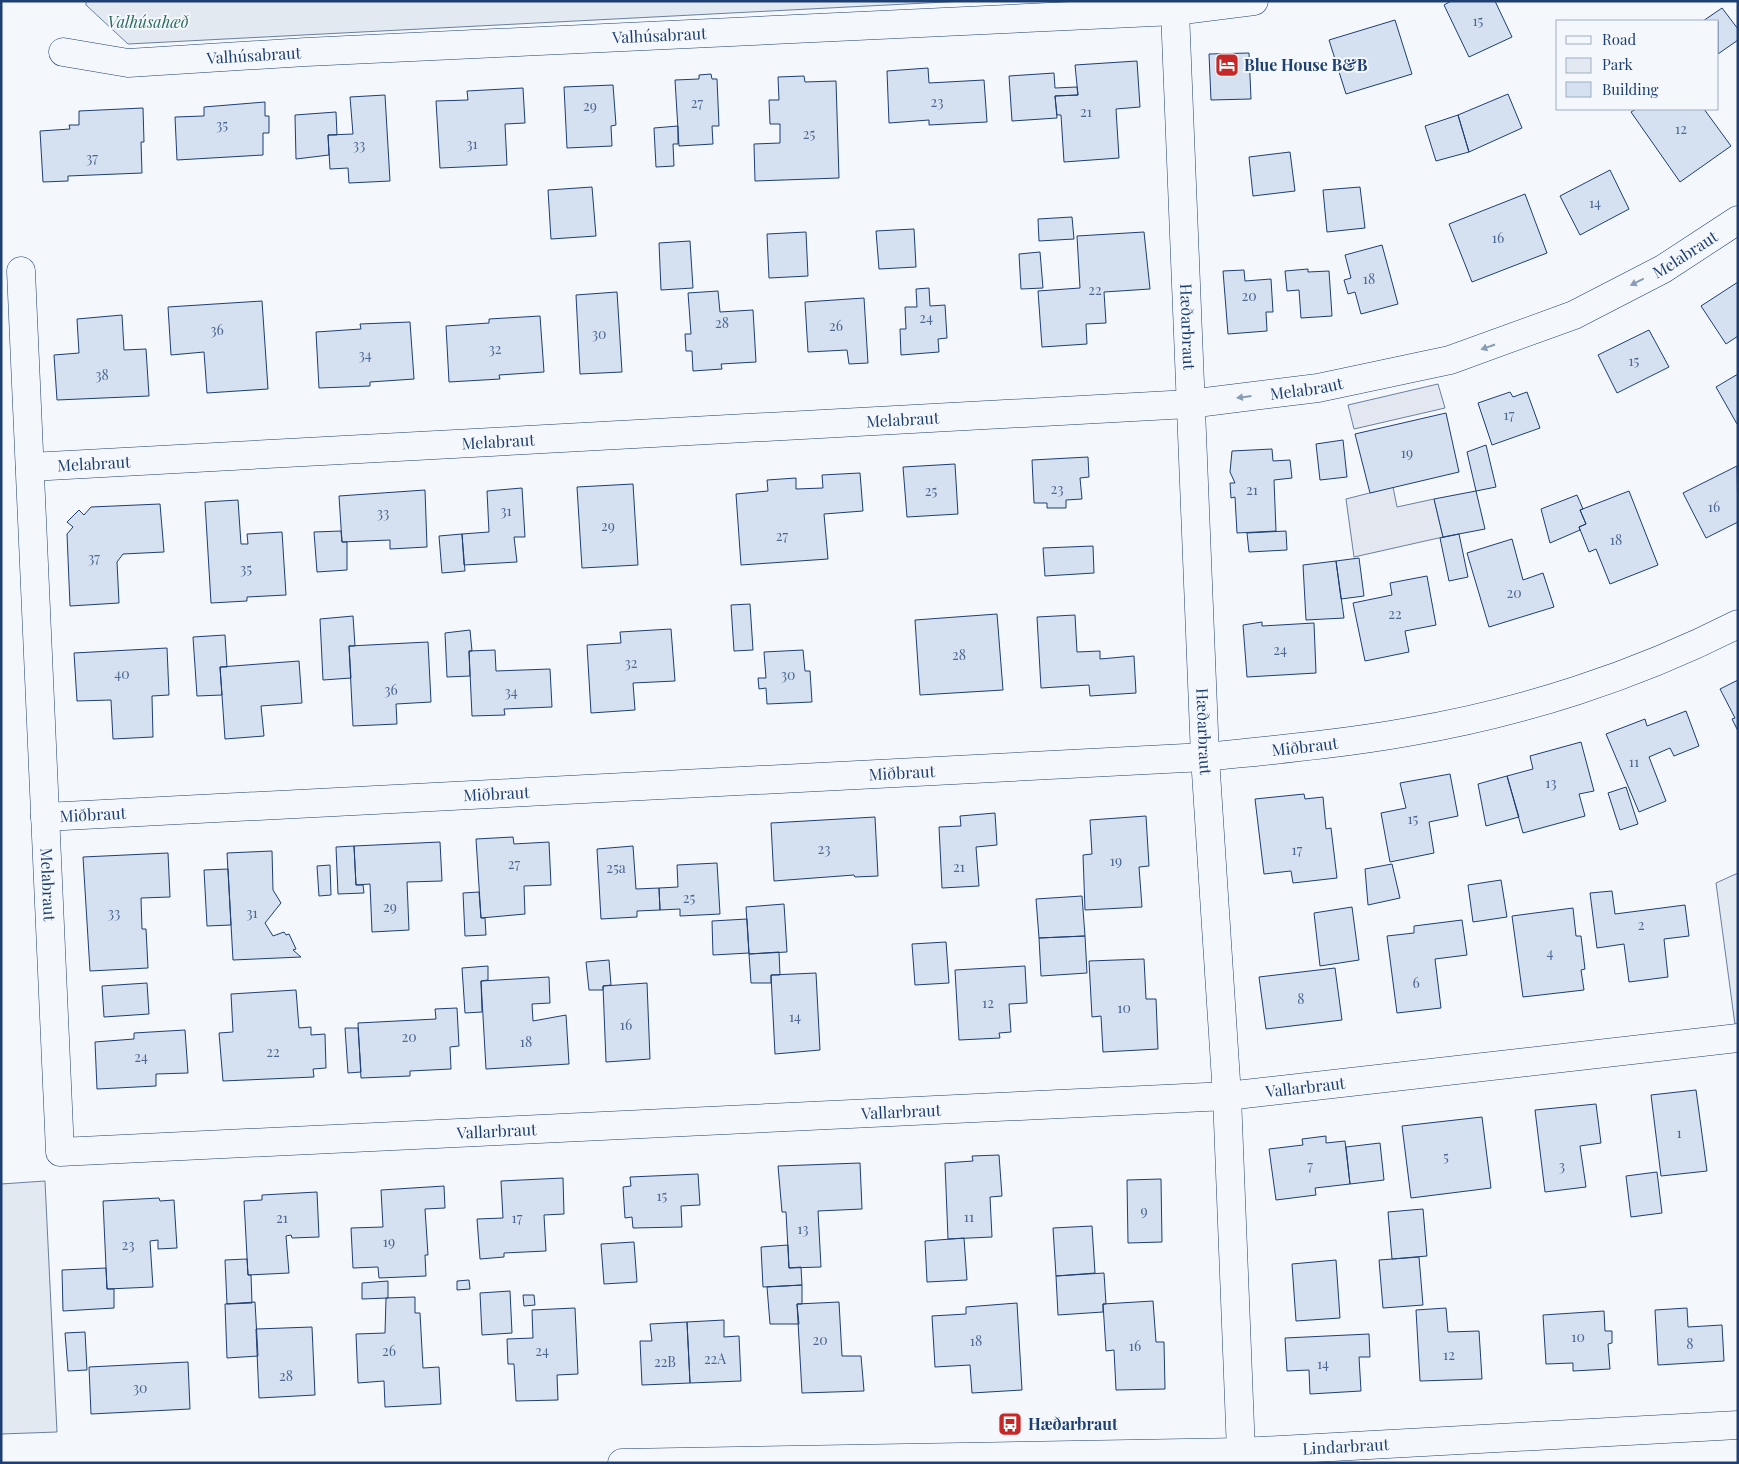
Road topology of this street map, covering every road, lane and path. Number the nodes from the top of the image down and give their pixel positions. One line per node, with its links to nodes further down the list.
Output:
1 (1254, 1): 2 (street, Valhúsabraut)
2 (1175, 11): 3 (street, Valhúsabraut); 6 (street, Hæðarbraut)
3 (63, 52)
4 (1738, 220): 6 (street, Melabraut, one-way to 6)
5 (21, 271): 7 (street, Melabraut)
6 (1190, 404): 7 (street, Melabraut); 9 (street, Hæðarbraut)
7 (30, 467): 10 (street, Melabraut)
8 (1738, 624): 9 (street, Miðbraut)
9 (1205, 757): 10 (street, Miðbraut); 12 (street, Hæðarbraut)
10 (46, 817): 13 (street, Melabraut)
11 (1738, 1038): 12 (street, Vallarbraut)
12 (1227, 1096): 13 (street, Vallarbraut); 15 (street, Hæðarbraut)
13 (60, 1152)
14 (1738, 1426): 15 (street, Lindarbraut)
15 (1230, 1455): 16 (street, Lindarbraut)
16 (729, 1462): 17 (street, Lindarbraut)
17 (622, 1463)

